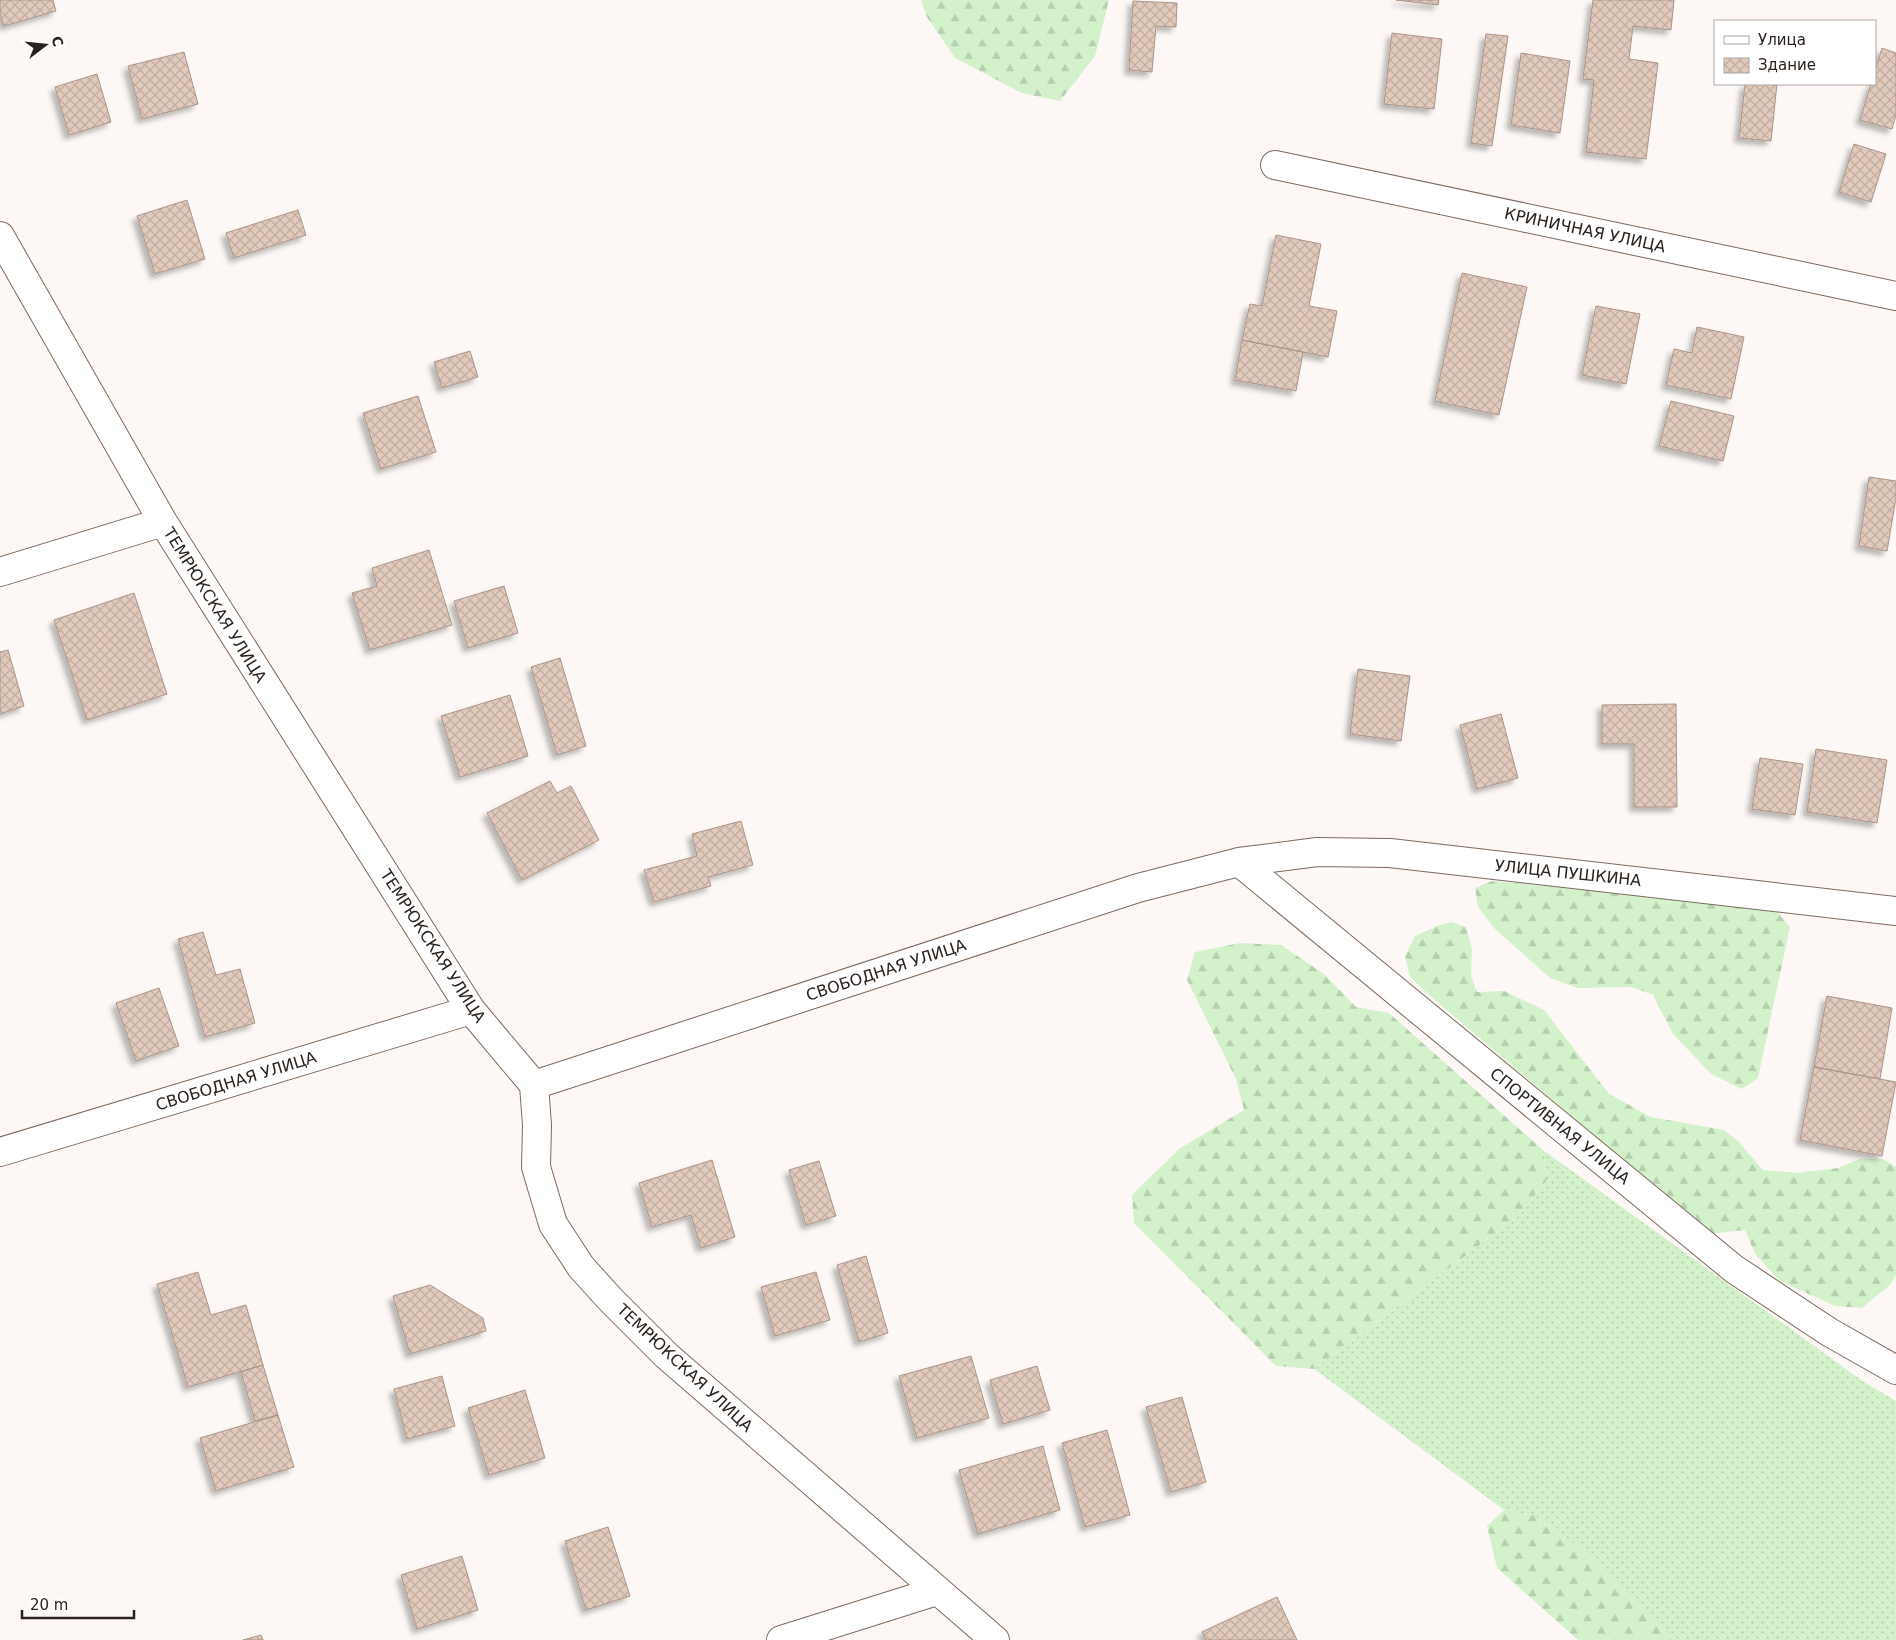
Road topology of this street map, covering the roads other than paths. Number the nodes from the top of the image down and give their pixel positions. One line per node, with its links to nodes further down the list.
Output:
1 (1275, 165): 3 (street, КРИНИЧНАЯ УЛИЦА)
2 (0, 236): 4 (street, ТЕМРЮКСКАЯ УЛИЦА)
3 (1896, 296)
4 (163, 522): 5 (street); 8 (street, ТЕМРЮКСКАЯ УЛИЦА)
5 (0, 572)
6 (1239, 862): 7 (street, УЛИЦА ПУШКИНА); 9 (street, СВОБОДНАЯ УЛИЦА); 11 (street, СПОРТИВНАЯ УЛИЦА)
7 (1896, 911)
8 (471, 1010): 9 (street, ТЕМРЮКСКАЯ УЛИЦА); 10 (street, СВОБОДНАЯ УЛИЦА)
9 (534, 1085): 12 (street, ТЕМРЮКСКАЯ УЛИЦА)
10 (0, 1152)
11 (1896, 1370)
12 (937, 1591): 13 (street); 14 (street, ТЕМРЮКСКАЯ УЛИЦА)
13 (781, 1640)
14 (995, 1640)

